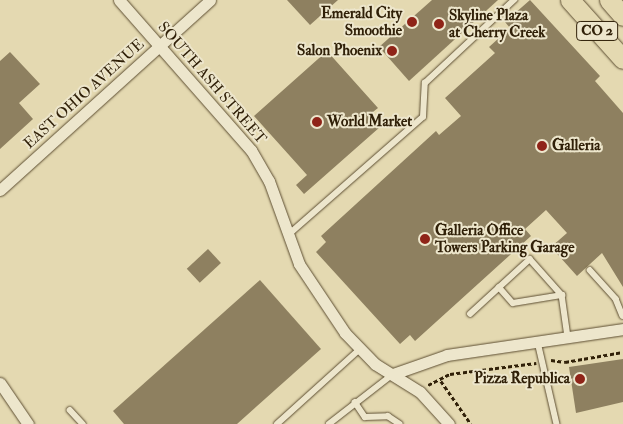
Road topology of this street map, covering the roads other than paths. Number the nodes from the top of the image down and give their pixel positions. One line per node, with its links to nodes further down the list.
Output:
1 (119, 0): 7 (street, SOUTH ASH STREET)
2 (210, 0): 7 (street, EAST OHIO AVENUE)
3 (514, 0): 10 (lane)
4 (570, 0): 8 (main road, CO 2)
5 (609, 0): 6 (main road, CO 2)
6 (623, 16)
7 (160, 45): 9 (street, EAST OHIO AVENUE); 10 (street, SOUTH ASH STREET)
8 (623, 59)
9 (0, 190)
10 (287, 236): 19 (street, SOUTH ASH STREET)
11 (590, 270): 15 (lane)
12 (499, 287): 13 (lane); 13 (lane); 14 (lane)
13 (562, 295): 17 (lane)
14 (470, 314)
15 (623, 316)
16 (623, 329): 17 (street)
17 (568, 337): 18 (street)
18 (538, 342): 20 (street); 30 (lane)
19 (359, 350): 20 (street, SOUTH ASH STREET); 26 (lane)
20 (393, 374): 22 (lane); 29 (street, SOUTH ASH STREET)
21 (0, 383): 24 (street)
22 (355, 402): 27 (lane); 28 (lane)
23 (70, 410): 25 (lane)
24 (28, 424)
25 (83, 424)
26 (277, 424)
27 (329, 424)
28 (400, 424)
29 (449, 424)
30 (557, 424)

